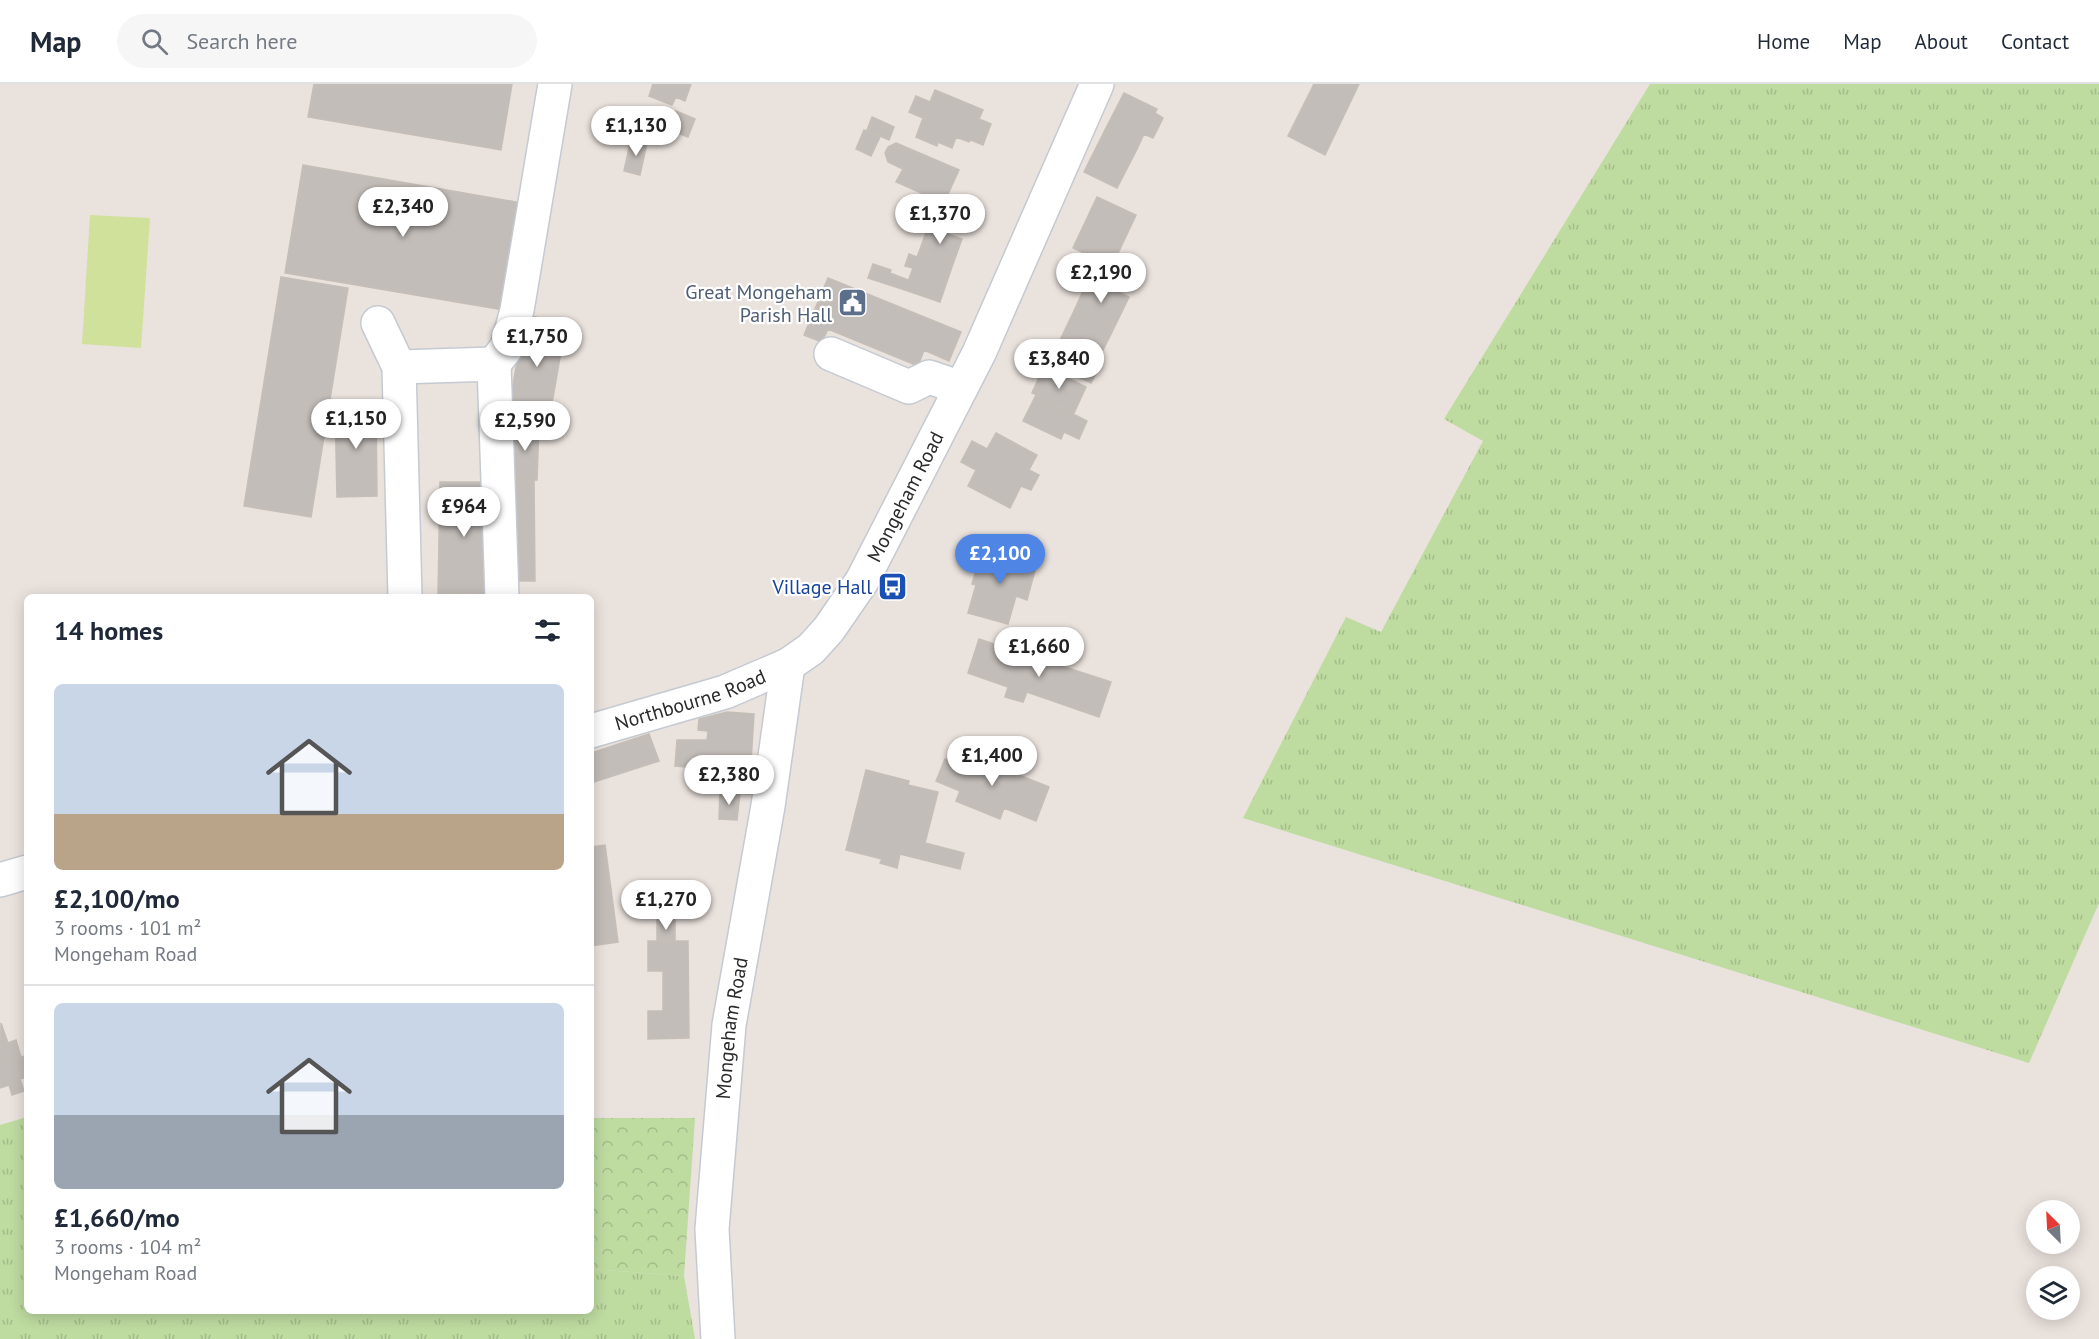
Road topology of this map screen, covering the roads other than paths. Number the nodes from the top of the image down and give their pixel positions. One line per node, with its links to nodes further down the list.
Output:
1 (555, 84): 5 (street)
2 (1097, 84): 7 (street, Mongeham Road)
3 (378, 323): 6 (street)
4 (831, 354): 7 (street)
5 (494, 364): 6 (street); 9 (street)
6 (399, 367): 8 (street)
7 (961, 388): 10 (street, Mongeham Road)
8 (405, 594)
9 (502, 594)
10 (788, 665): 11 (street, Northbourne Road); 14 (street, Mongeham Road)
11 (594, 730)
12 (24, 873): 13 (street)
13 (0, 880)
14 (718, 1339)

